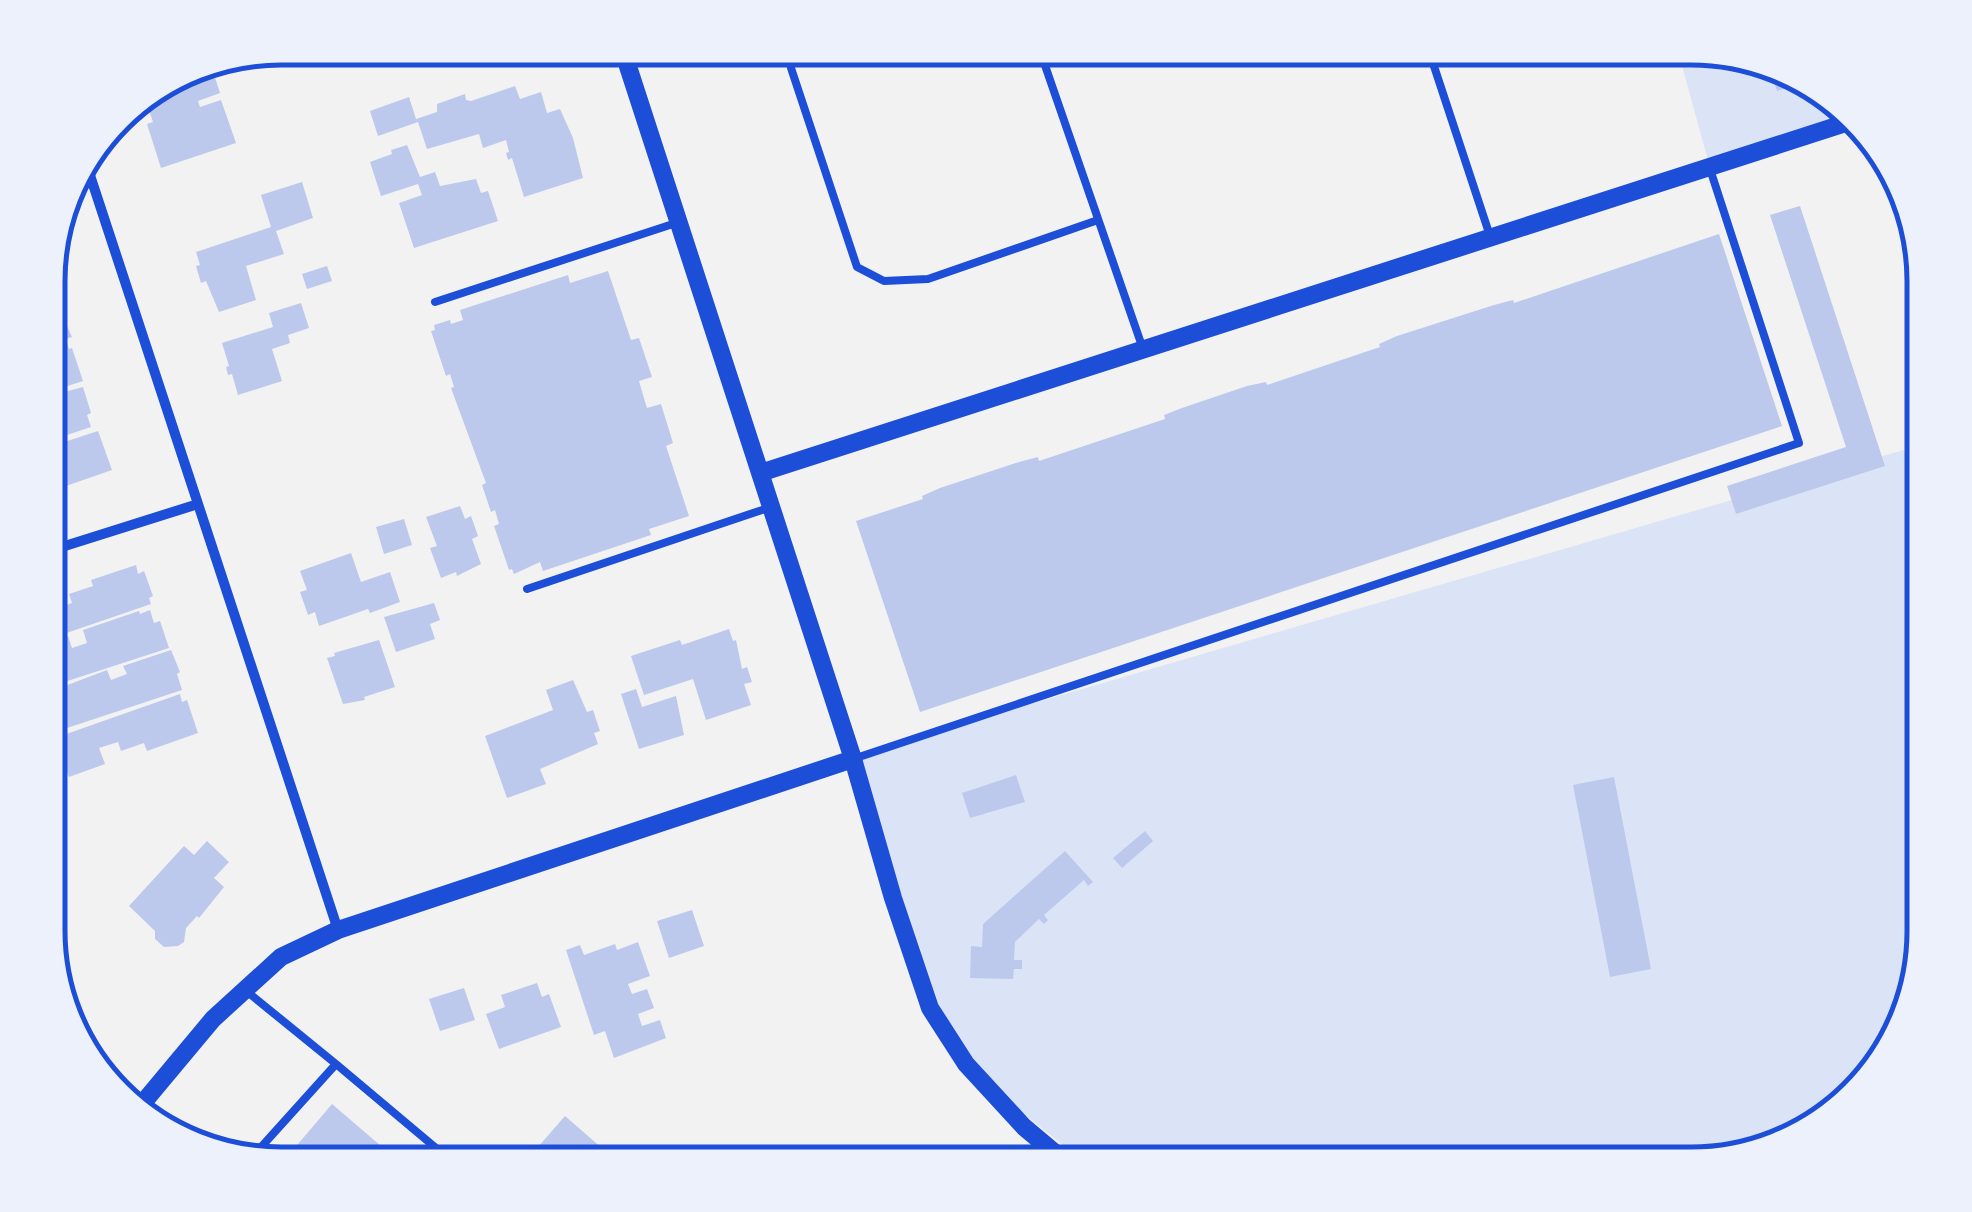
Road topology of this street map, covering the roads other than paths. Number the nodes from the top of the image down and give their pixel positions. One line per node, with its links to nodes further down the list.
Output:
1 (628, 65): 9 (street)
2 (791, 65): 8 (lane)
3 (1045, 65): 8 (lane)
4 (1434, 65): 10 (lane)
5 (1840, 125): 6 (street)
6 (1709, 165): 10 (street); 18 (lane)
7 (91, 178): 14 (street)
8 (1098, 220): 12 (lane)
9 (679, 222): 11 (lane); 13 (street)
10 (1490, 236): 12 (street)
11 (436, 302)
12 (1143, 349): 13 (street)
13 (760, 473): 15 (street)
14 (198, 504): 16 (street); 19 (street)
15 (772, 507): 17 (lane); 18 (street)
16 (65, 547)
17 (527, 589)
18 (853, 759): 19 (street); 25 (street)
19 (338, 930): 20 (street)
20 (245, 990): 21 (lane); 22 (street)
21 (336, 1064): 23 (lane); 24 (lane)
22 (146, 1099)
23 (261, 1146)
24 (435, 1147)
25 (1048, 1147)

